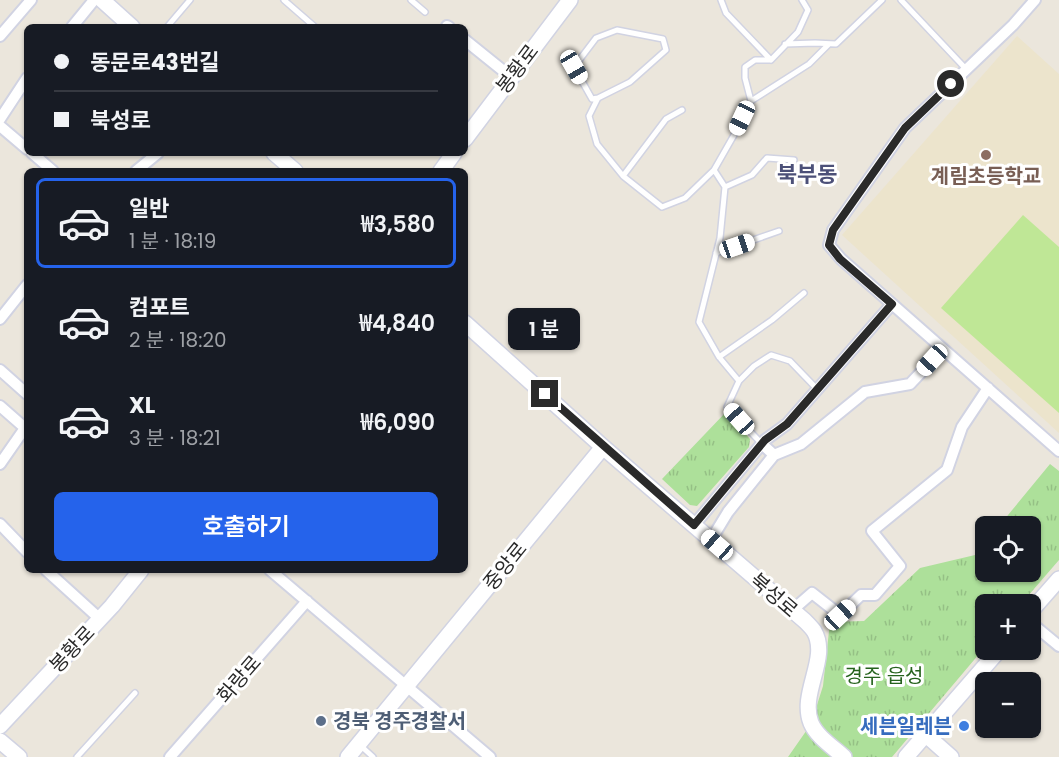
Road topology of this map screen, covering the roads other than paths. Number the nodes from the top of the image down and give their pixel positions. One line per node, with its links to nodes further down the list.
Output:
1 (31, 0): 18 (street)
2 (94, 0): 14 (street)
3 (102, 0): 15 (street)
4 (190, 0): 16 (lane)
5 (284, 0): 17 (lane)
6 (411, 0): 13 (lane)
7 (570, 0): 24 (street, 봉황로)
8 (721, 0): 22 (lane)
9 (802, 0): 20 (lane)
10 (882, 0): 21 (lane)
11 (901, 0): 23 (lane)
12 (1035, 0): 23 (street)
13 (425, 12)
14 (74, 24)
15 (129, 24)
16 (170, 24)
17 (312, 24)
18 (0, 36)
19 (468, 42): 24 (street)
20 (785, 44): 21 (lane); 22 (lane)
21 (829, 44): 27 (lane)
22 (771, 60): 27 (lane)
23 (966, 69): 47 (street)
24 (511, 77): 31 (street, 봉황로)
25 (24, 83): 29 (street)
26 (598, 98): 26 (lane); 41 (lane)
27 (751, 101): 40 (lane)
28 (682, 110): 41 (lane)
29 (0, 119)
30 (0, 126): 32 (street)
31 (468, 134)
32 (24, 146)
33 (36, 156): 37 (street)
34 (154, 156): 38 (street)
35 (278, 156): 39 (street)
36 (794, 160): 42 (lane)
37 (50, 168)
38 (140, 168)
39 (292, 168)
40 (714, 170): 41 (lane); 42 (lane)
41 (623, 176)
42 (725, 187): 44 (lane)
43 (779, 231): 44 (lane)
44 (716, 253): 51 (lane)
45 (24, 289): 48 (street)
46 (804, 293): 51 (lane)
47 (892, 304): 50 (street); 55 (street)
48 (0, 319)
49 (468, 326): 61 (street, 북성로)
50 (943, 349): 54 (street); 63 (street)
51 (719, 357): 53 (lane)
52 (0, 370): 56 (street)
53 (739, 381): 55 (lane); 60 (lane)
54 (987, 388): 62 (street); 73 (street)
55 (817, 390): 60 (street)
56 (24, 391)
57 (0, 406): 58 (street)
58 (24, 427)
59 (24, 429): 64 (street)
60 (762, 444): 63 (street); 66 (street)
61 (603, 447): 66 (street, 북성로); 80 (street, 중앙로)
62 (1059, 451)
63 (774, 455): 67 (street)
64 (0, 464)
65 (0, 524): 68 (street)
66 (694, 525): 67 (street, 북성로)
67 (717, 545): 73 (street, 북성로)
68 (24, 549)
69 (49, 573): 76 (street)
70 (138, 573): 76 (street, 봉황로)
71 (274, 573): 75 (street)
72 (1059, 579): 74 (street)
73 (779, 599): 92 (street, 북성로)
74 (1041, 599)
75 (307, 601): 80 (street); 88 (street, 화랑로)
76 (100, 619): 82 (street, 봉황로)
77 (1041, 631): 78 (street)
78 (1059, 646)
79 (990, 660): 83 (street)
80 (407, 686): 85 (street, 중앙로); 91 (street)
81 (135, 693): 87 (lane)
82 (0, 726)
83 (926, 735): 93 (street); 94 (street)
84 (0, 741): 86 (street)
85 (358, 744): 89 (street, 중앙로); 90 (lane)
86 (19, 757)
87 (77, 757)
88 (170, 757)
89 (348, 757)
90 (373, 757)
91 (490, 757)
92 (843, 757)
93 (906, 757)
94 (951, 757)

